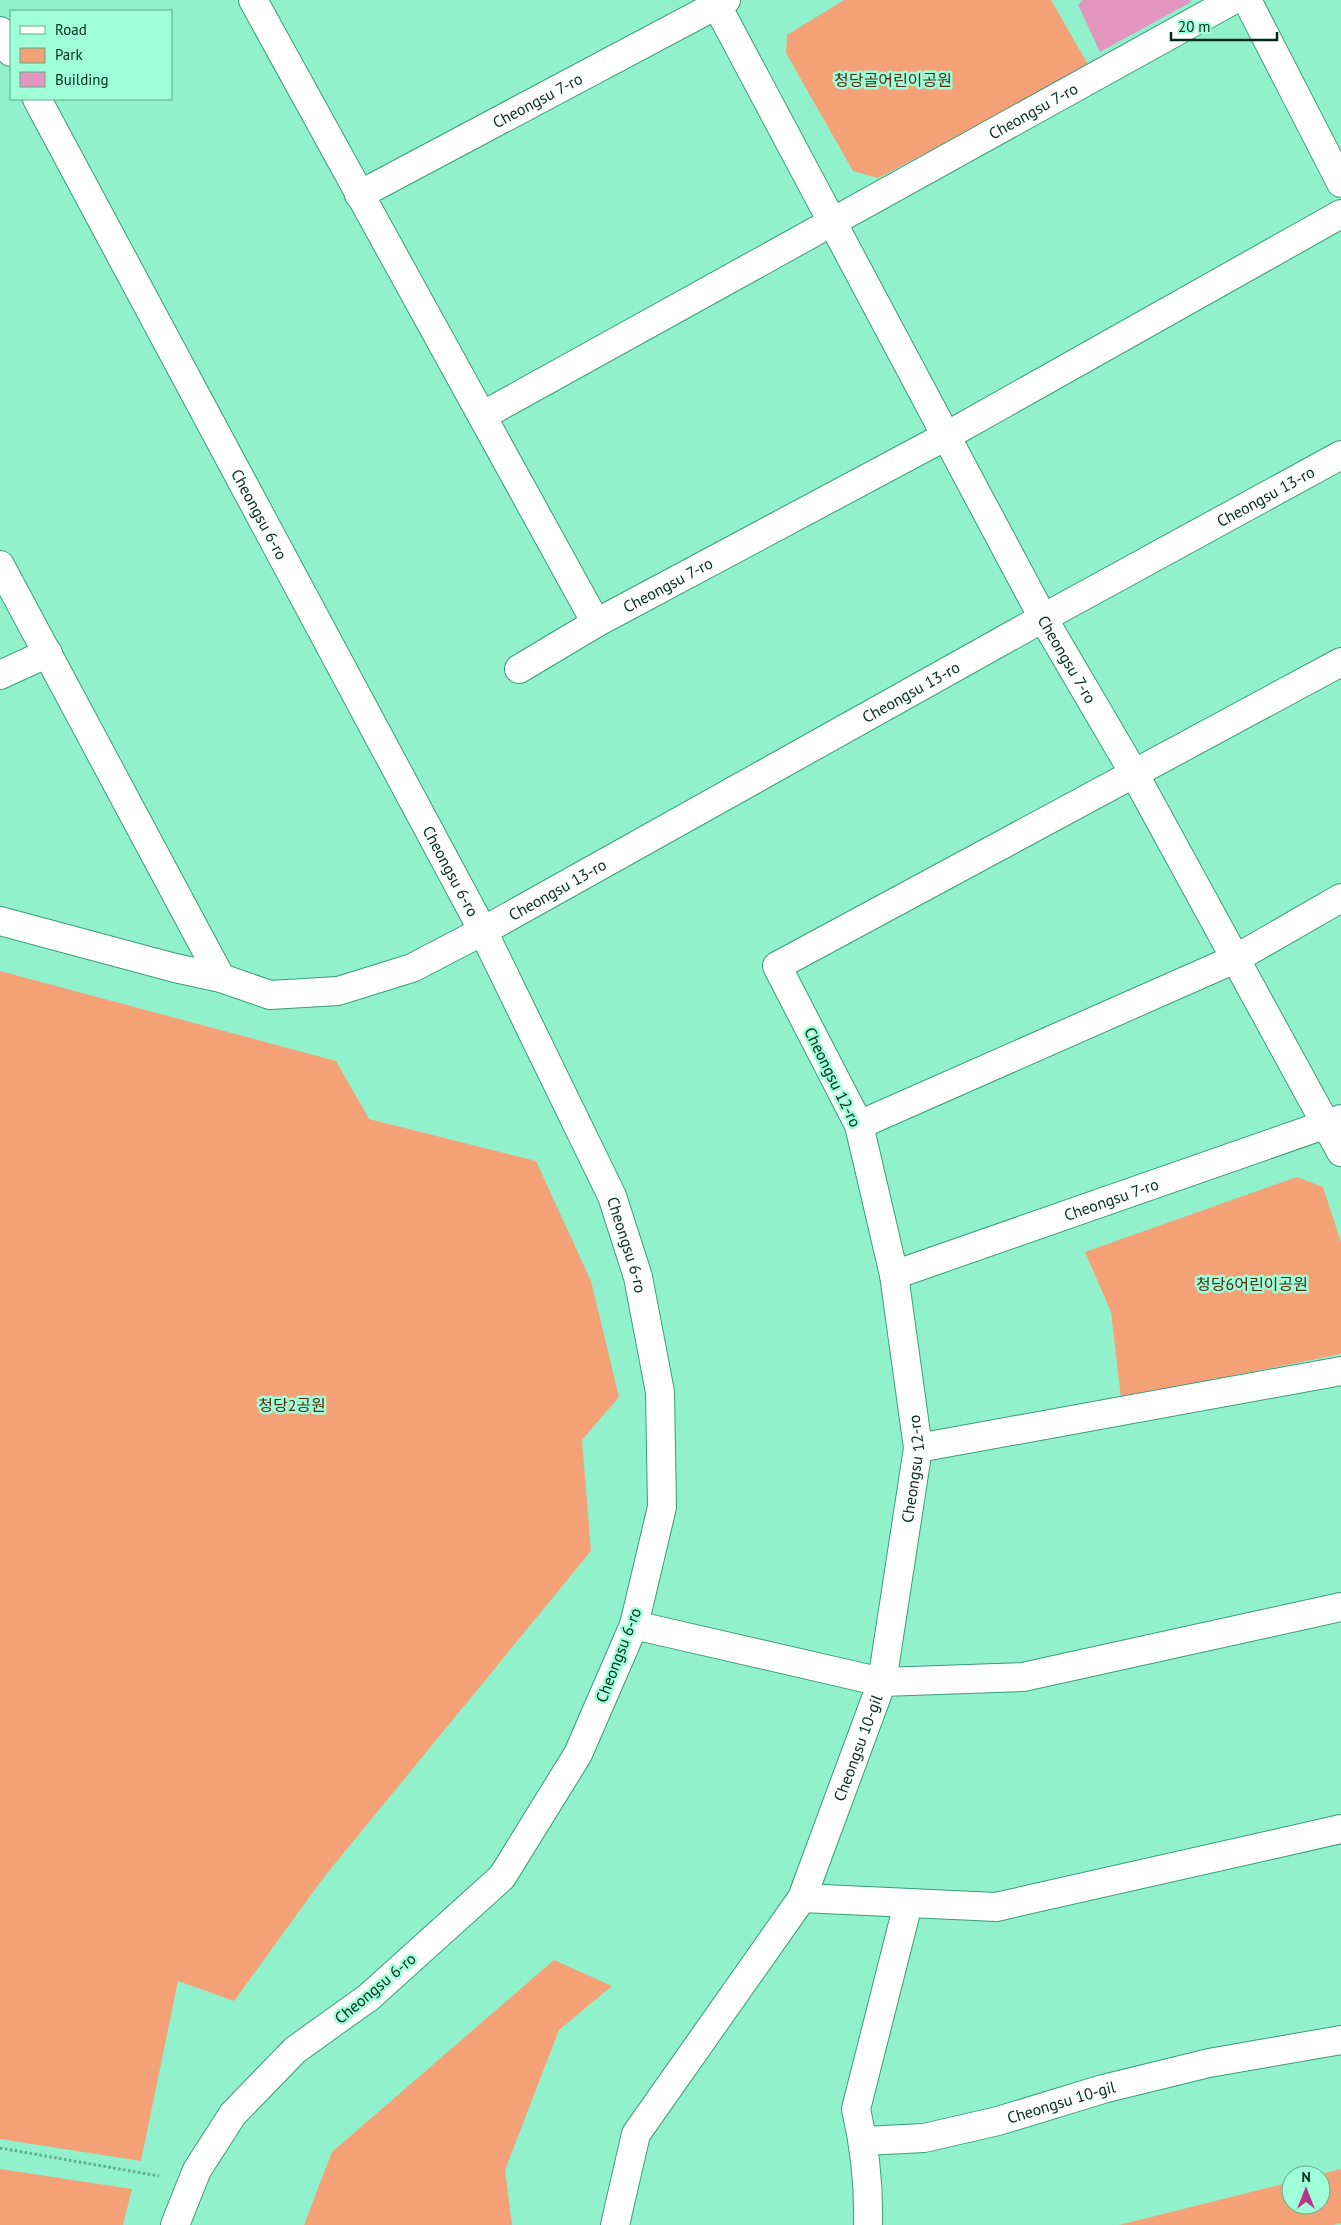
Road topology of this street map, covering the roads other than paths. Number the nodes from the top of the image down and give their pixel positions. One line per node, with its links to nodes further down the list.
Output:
1 (252, 0): 9 (street)
2 (1233, 0): 11 (street, Cheongsu 7-ro)
3 (1247, 0): 8 (street)
4 (719, 2): 9 (street, Cheongsu 7-ro); 11 (street, Cheongsu 7-ro)
5 (0, 31): 6 (street)
6 (10, 50)
7 (37, 100): 25 (street, Cheongsu 6-ro)
8 (1341, 183)
9 (360, 195): 12 (street)
10 (1341, 214): 13 (street, Cheongsu 7-ro)
11 (833, 222): 12 (street, Cheongsu 7-ro); 13 (street, Cheongsu 7-ro)
12 (482, 416): 17 (street)
13 (948, 435): 16 (street, Cheongsu 7-ro); 17 (street, Cheongsu 7-ro)
14 (1341, 455): 16 (street, Cheongsu 13-ro)
15 (0, 565): 18 (street)
16 (1043, 618): 22 (street, Cheongsu 7-ro); 25 (street, Cheongsu 13-ro)
17 (596, 623): 20 (street, Cheongsu 7-ro)
18 (48, 654): 21 (street); 27 (street)
19 (1341, 662): 22 (street)
20 (519, 669)
21 (0, 675)
22 (1135, 775): 26 (street, Cheongsu 7-ro); 29 (street, Cheongsu 12-ro)
23 (1341, 898): 26 (street)
24 (0, 921): 27 (street, Cheongsu 6-ro)
25 (483, 931): 27 (street, Cheongsu 6-ro); 35 (street, Cheongsu 6-ro)
26 (1235, 959): 28 (street, Cheongsu 7-ro); 29 (street)
27 (221, 978)
28 (1334, 1122): 30 (street, Cheongsu 7-ro); 31 (street, Cheongsu 7-ro)
29 (859, 1125): 31 (street, Cheongsu 12-ro)
30 (1341, 1152)
31 (894, 1275): 33 (street, Cheongsu 12-ro)
32 (1341, 1371): 33 (street)
33 (918, 1448): 36 (street, Cheongsu 12-ro)
34 (1341, 1607): 36 (street)
35 (634, 1625): 36 (street); 42 (street, Cheongsu 6-ro)
36 (882, 1682): 38 (street, Cheongsu 10-gil)
37 (1341, 1829): 39 (street)
38 (802, 1898): 39 (street); 43 (street, Cheongsu 10-gil)
39 (908, 1904): 41 (street)
40 (1341, 2040): 41 (street, Cheongsu 10-gil)
41 (864, 2141): 44 (street)
42 (175, 2225)
43 (615, 2225)
44 (868, 2225)

